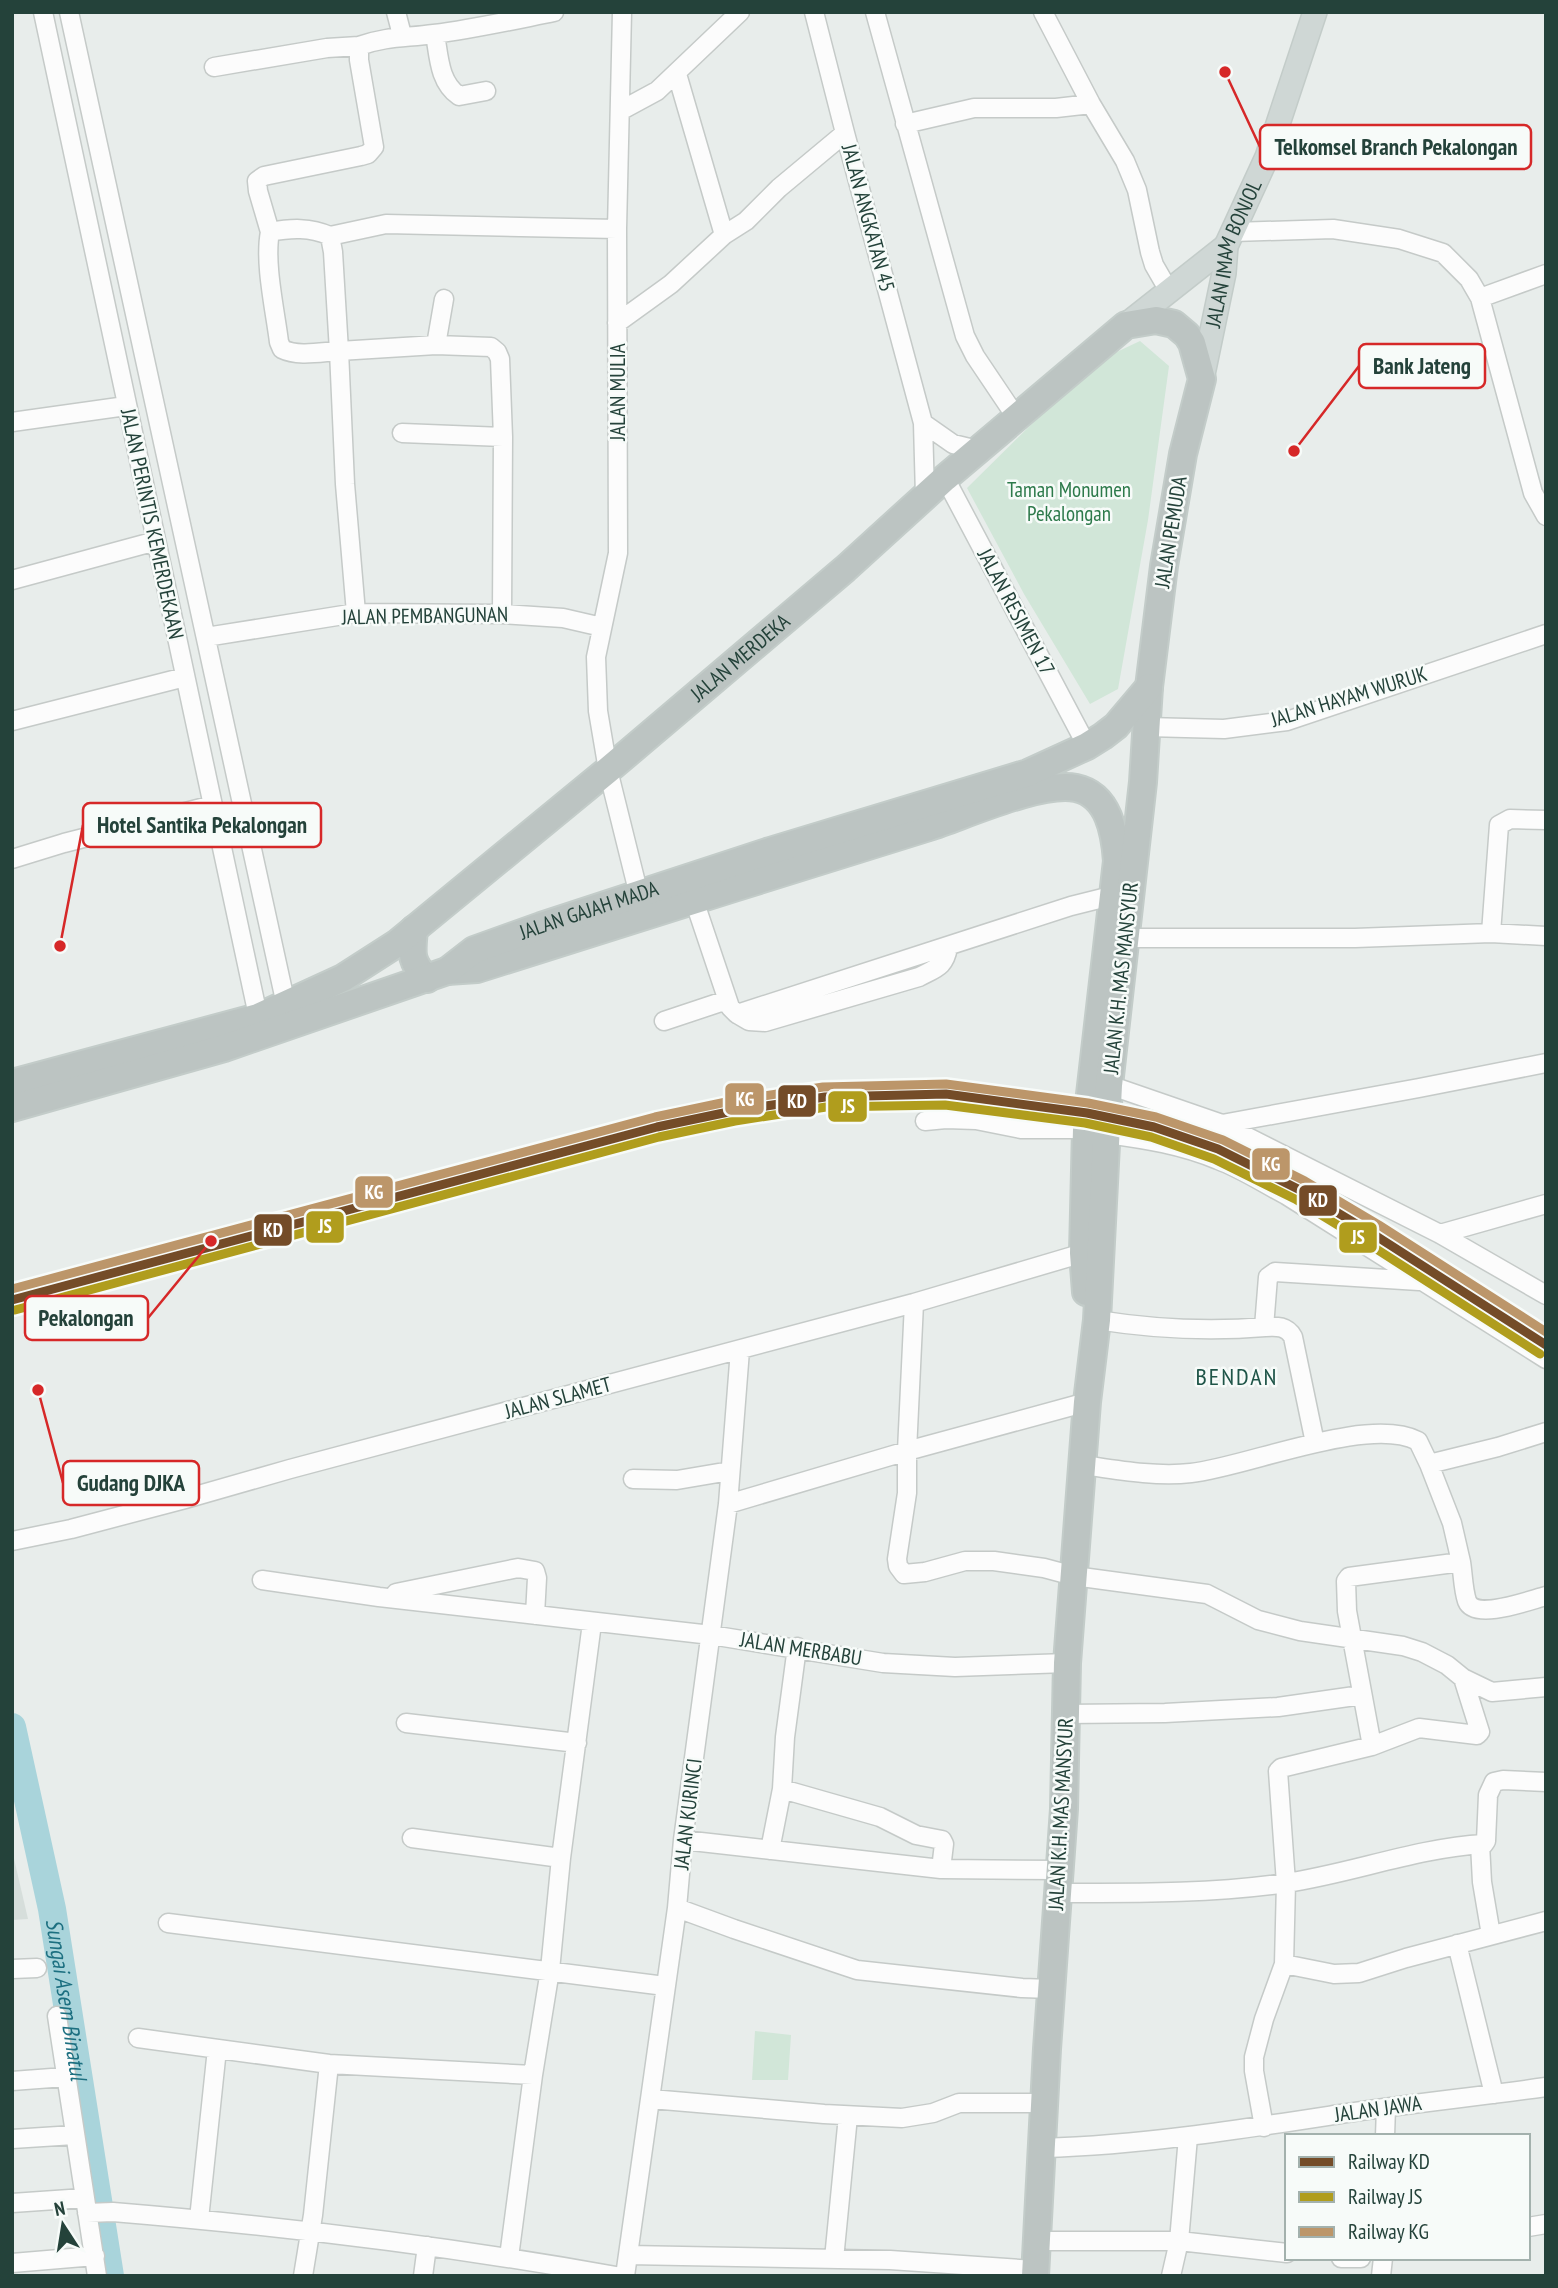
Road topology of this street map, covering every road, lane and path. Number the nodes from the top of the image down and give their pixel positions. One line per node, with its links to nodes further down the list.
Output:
1 (43, 12): 35 (street, JALAN PERINTIS KEMERDEKAAN)
2 (69, 12): 51 (street)
3 (396, 12): 12 (street)
4 (554, 12): 11 (street)
5 (622, 12): 18 (street, JALAN MULIA)
6 (740, 12): 15 (street)
7 (814, 12): 20 (street, JALAN ANGKATAN 45)
8 (875, 12): 19 (street)
9 (1043, 12): 17 (street)
10 (1315, 12): 25 (main road, JALAN IMAM BONJOL)
11 (435, 34): 12 (street); 16 (street)
12 (402, 36): 13 (street)
13 (359, 47): 14 (street); 22 (street)
14 (214, 67)
15 (677, 74): 18 (street); 23 (street)
16 (485, 91)
17 (1091, 104): 19 (street); 27 (street)
18 (620, 111): 21 (street, JALAN MULIA)
19 (905, 124): 36 (street)
20 (845, 134): 23 (street); 38 (street, JALAN ANGKATAN 45)
21 (617, 229): 24 (street); 30 (street, JALAN MULIA)
22 (270, 232): 24 (street); 33 (street)
23 (724, 235): 30 (street)
24 (330, 236): 33 (street)
25 (1229, 239): 27 (main road); 28 (street); 34 (main road, JALAN IMAM BONJOL)
26 (1546, 274): 28 (street)
27 (1169, 291): 31 (main road)
28 (1480, 298): 44 (street)
29 (444, 299): 32 (street)
30 (617, 323): 49 (street, JALAN MULIA)
31 (1126, 325): 34 (highway); 36 (highway, JALAN MERDEKA)
32 (436, 345): 33 (street); 40 (street)
33 (339, 351): 47 (street)
34 (1202, 379): 53 (highway, JALAN PEMUDA)
35 (126, 406): 37 (street); 45 (street, JALAN PERINTIS KEMERDEKAAN)
36 (1016, 417): 41 (highway, JALAN MERDEKA)
37 (12, 422)
38 (923, 423): 41 (street); 43 (street, JALAN ANGKATAN 45)
39 (402, 433): 40 (street)
40 (503, 438): 48 (street)
41 (978, 450): 42 (highway, JALAN MERDEKA)
42 (945, 478): 43 (highway, JALAN MERDEKA); 56 (street, JALAN RESIMEN 17)
43 (925, 496): 57 (highway, JALAN MERDEKA)
44 (1546, 516)
45 (156, 541): 46 (street); 52 (street, JALAN PERINTIS KEMERDEKAAN)
46 (12, 580)
47 (356, 613): 48 (street, JALAN PEMBANGUNAN); 51 (street, JALAN PEMBANGUNAN)
48 (502, 614): 49 (street, JALAN PEMBANGUNAN)
49 (602, 626): 57 (street, JALAN MULIA)
50 (1546, 634): 55 (street, JALAN HAYAM WURUK)
51 (206, 637): 72 (street)
52 (185, 677): 54 (street); 59 (street, JALAN PERINTIS KEMERDEKAAN)
53 (1149, 687): 55 (highway, JALAN K.H. MAS MANSYUR); 56 (highway, JALAN GAJAH MADA)
54 (12, 721)
55 (1147, 727): 68 (highway, JALAN K.H. MAS MANSYUR)
56 (1087, 747): 58 (highway, JALAN GAJAH MADA)
57 (607, 770): 62 (street, JALAN MULIA); 65 (highway, JALAN MERDEKA)
58 (983, 798): 62 (highway, JALAN GAJAH MADA); 63 (highway, JALAN K.H. MAS MANSYUR); 64 (highway)
59 (213, 805): 61 (street); 74 (street, JALAN PERINTIS KEMERDEKAAN)
60 (1546, 820): 66 (street)
61 (12, 859)
62 (639, 895): 69 (highway, JALAN GAJAH MADA)
63 (1111, 896): 71 (street); 81 (highway, JALAN K.H. MAS MANSYUR)
64 (694, 900): 69 (highway); 71 (street)
65 (414, 929): 69 (highway); 70 (highway, JALAN MERDEKA)
66 (1491, 933): 67 (street); 68 (street)
67 (1546, 936)
68 (1126, 938): 77 (highway, JALAN K.H. MAS MANSYUR)
69 (437, 975): 72 (highway, JALAN GAJAH MADA)
70 (343, 978): 72 (highway, JALAN GAJAH MADA)
71 (732, 1007): 73 (street)
72 (288, 1015): 74 (highway, JALAN GAJAH MADA)
73 (664, 1021)
74 (260, 1026): 76 (highway, JALAN GAJAH MADA); 78 (highway, JALAN GAJAH MADA)
75 (1546, 1063): 80 (street)
76 (12, 1083)
77 (1109, 1085): 80 (street); 81 (highway, JALAN K.H. MAS MANSYUR)
78 (12, 1108)
79 (925, 1121): 81 (street)
80 (1222, 1124): 83 (street)
81 (1096, 1131): 84 (highway, JALAN K.H. MAS MANSYUR); 85 (street)
82 (1546, 1204): 83 (street)
83 (1440, 1234): 86 (street)
84 (1092, 1251): 87 (street, JALAN SLAMET); 88 (highway, JALAN K.H. MAS MANSYUR); 91 (highway, JALAN K.H. MAS MANSYUR)
85 (1420, 1281): 89 (street); 92 (street)
86 (1545, 1296)
87 (914, 1303): 90 (street, JALAN SLAMET); 96 (street)
88 (1097, 1320): 89 (street); 91 (highway, JALAN K.H. MAS MANSYUR)
89 (1264, 1327): 95 (street)
90 (740, 1350): 99 (street, JALAN KURINCI); 102 (street, JALAN SLAMET)
91 (1093, 1353): 93 (highway, JALAN K.H. MAS MANSYUR)
92 (1546, 1359)
93 (1087, 1402): 96 (street); 98 (highway, JALAN K.H. MAS MANSYUR)
94 (1546, 1432): 97 (street)
95 (1315, 1443): 97 (street); 98 (street)
96 (907, 1451): 101 (street); 104 (street)
97 (1429, 1464): 103 (street)
98 (1084, 1465): 104 (highway, JALAN K.H. MAS MANSYUR)
99 (730, 1471): 100 (street); 101 (street, JALAN KURINCI)
100 (633, 1479)
101 (728, 1504): 110 (street, JALAN KURINCI)
102 (12, 1541)
103 (1461, 1562): 106 (street); 111 (street)
104 (1074, 1576): 111 (street); 113 (highway, JALAN K.H. MAS MANSYUR)
105 (262, 1580): 107 (street, JALAN MERBABU)
106 (1546, 1596)
107 (379, 1597): 108 (street, JALAN MERBABU); 108 (street, JALAN MERBABU)
108 (536, 1615): 109 (street, JALAN MERBABU)
109 (592, 1623): 110 (street, JALAN MERBABU); 119 (street)
110 (711, 1635): 112 (street, JALAN MERBABU); 124 (street, JALAN KURINCI)
111 (1352, 1639): 114 (street); 116 (street)
112 (797, 1647): 113 (street, JALAN MERBABU); 122 (street)
113 (1067, 1663): 117 (highway, JALAN K.H. MAS MANSYUR)
114 (1463, 1678): 115 (street); 120 (street)
115 (1546, 1687)
116 (1362, 1695): 117 (street); 120 (street)
117 (1066, 1714): 129 (highway, JALAN K.H. MAS MANSYUR)
118 (406, 1723): 119 (street)
119 (577, 1743): 127 (street)
120 (1373, 1746): 130 (street)
121 (1546, 1782): 125 (street)
122 (782, 1789): 126 (street); 128 (street)
123 (412, 1838): 127 (street)
124 (683, 1840): 126 (street); 131 (street, JALAN KURINCI)
125 (1480, 1844): 130 (street); 134 (street)
126 (770, 1850): 128 (street)
127 (561, 1858): 139 (street)
128 (941, 1869): 129 (street)
129 (1058, 1881): 130 (street); 141 (highway, JALAN K.H. MAS MANSYUR)
130 (1286, 1883): 136 (street)
131 (677, 1908): 140 (street, JALAN KURINCI); 141 (street)
132 (1546, 1921): 134 (street)
133 (168, 1923): 139 (street)
134 (1490, 1935): 135 (street)
135 (1457, 1944): 136 (street); 150 (street)
136 (1284, 1964): 155 (street)
137 (37, 1968): 138 (street)
138 (12, 1969)
139 (550, 1970): 140 (street); 146 (street)
140 (665, 1986): 151 (street, JALAN KURINCI)
141 (1051, 1989): 152 (highway, JALAN K.H. MAS MANSYUR)
142 (57, 2016): 147 (street)
143 (138, 2038): 144 (street)
144 (217, 2049): 145 (street); 163 (street)
145 (329, 2064): 146 (street); 164 (street)
146 (533, 2075): 171 (street)
147 (65, 2077): 148 (street); 157 (street)
148 (12, 2081)
149 (1546, 2087): 150 (street, JALAN JAWA)
150 (1494, 2094): 153 (street, JALAN JAWA)
151 (651, 2099): 154 (street); 169 (street, JALAN KURINCI)
152 (1045, 2103): 154 (street); 160 (highway, JALAN K.H. MAS MANSYUR)
153 (1386, 2108): 155 (street, JALAN JAWA); 156 (street)
154 (848, 2116): 172 (street)
155 (1264, 2127): 158 (street, JALAN JAWA)
156 (1385, 2134)
157 (74, 2135): 159 (street); 162 (street)
158 (1188, 2137): 160 (street, JALAN JAWA); 166 (street)
159 (12, 2139)
160 (1043, 2148): 165 (highway, JALAN K.H. MAS MANSYUR)
161 (12, 2203): 162 (street)
162 (95, 2209): 163 (street); 170 (street)
163 (199, 2219): 164 (street)
164 (310, 2231): 167 (street); 176 (street)
165 (1038, 2241): 166 (street); 174 (highway, JALAN K.H. MAS MANSYUR)
166 (1179, 2241): 168 (street); 180 (street)
167 (427, 2246): 171 (street); 177 (street)
168 (1285, 2253)
169 (628, 2255): 172 (street); 179 (street, JALAN KURINCI)
170 (95, 2256): 173 (street); 175 (street)
171 (509, 2257): 178 (street)
172 (834, 2259): 174 (street)
173 (12, 2263)
174 (1035, 2273)
175 (97, 2276)
176 (303, 2276)
177 (423, 2276)
178 (616, 2276)
179 (625, 2276)
180 (1171, 2276)

